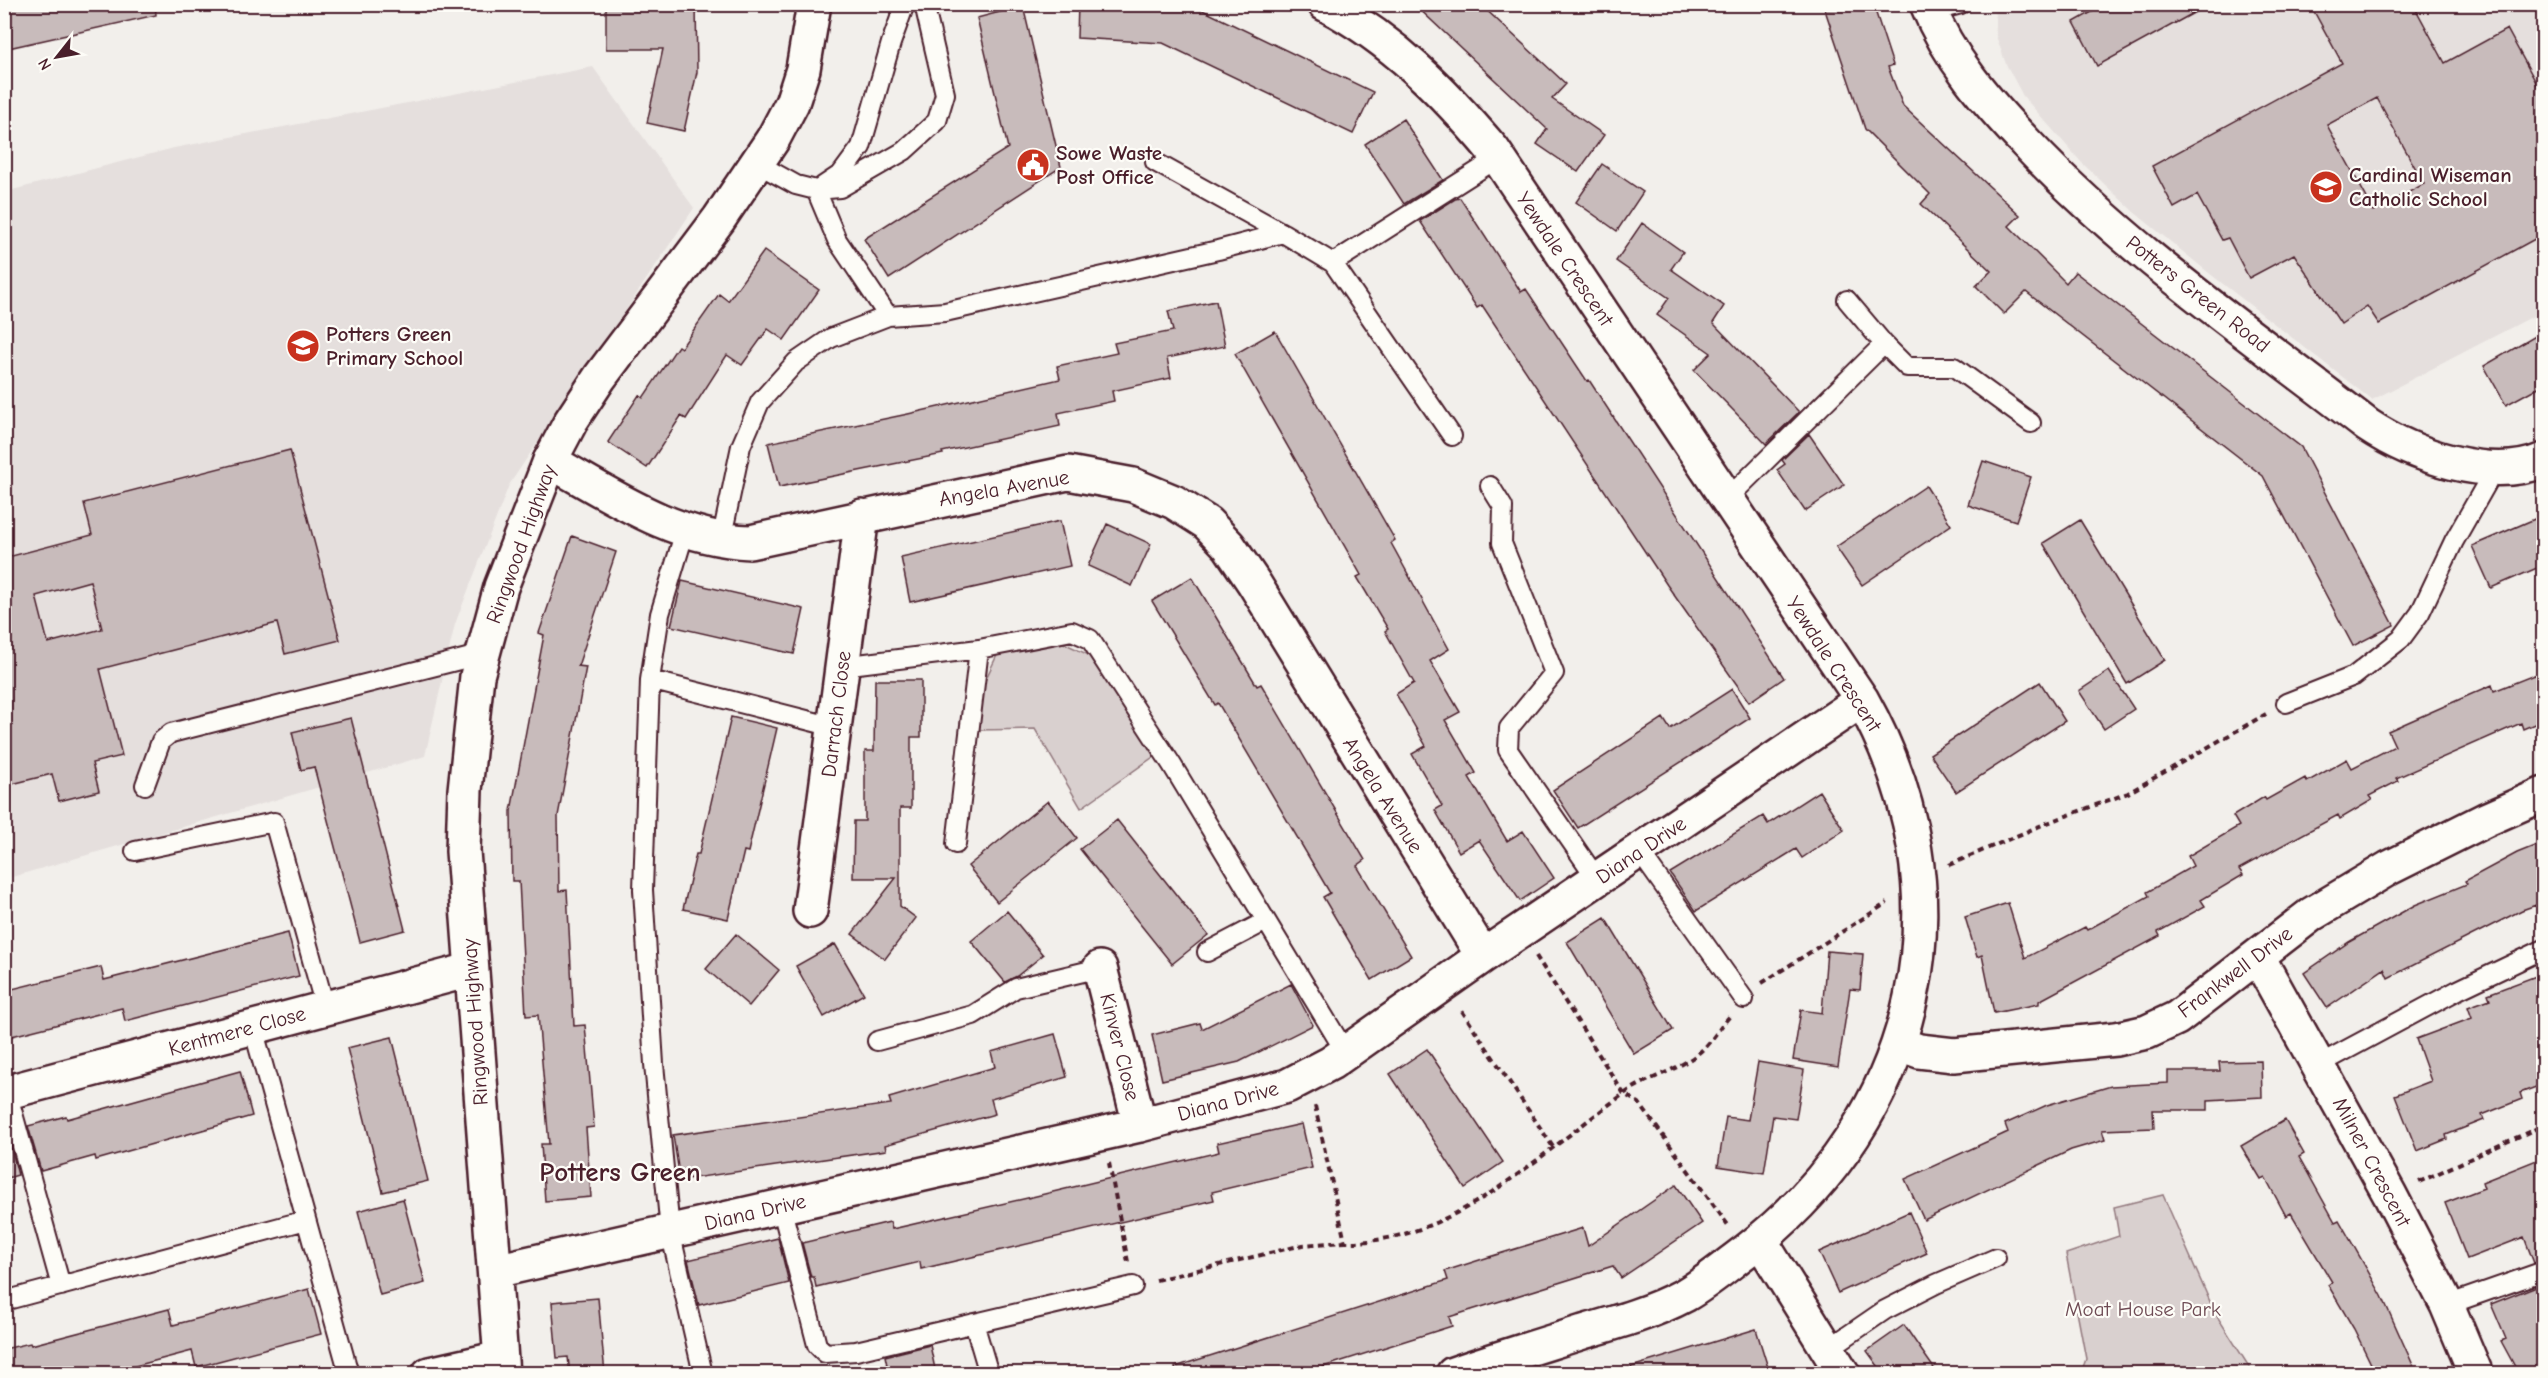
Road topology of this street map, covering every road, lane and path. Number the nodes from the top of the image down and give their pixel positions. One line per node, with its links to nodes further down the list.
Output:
1 (814, 4): 8 (street, Ringwood Highway)
2 (905, 4): 9 (lane)
3 (924, 4): 9 (lane)
4 (1325, 4): 6 (street, Yewdale Crescent)
5 (1939, 7): 19 (street, Potters Green Road)
6 (1498, 158): 11 (lane); 21 (street, Yewdale Crescent)
7 (1155, 162): 10 (lane)
8 (758, 164): 9 (lane); 17 (street, Ringwood Highway)
9 (816, 190): 13 (lane)
10 (1283, 233): 11 (lane); 13 (lane)
11 (1333, 263): 16 (lane)
12 (1847, 300): 14 (lane)
13 (888, 316): 24 (lane)
14 (1884, 344): 15 (lane); 21 (lane)
15 (2031, 423)
16 (1452, 436)
17 (550, 460): 23 (street, Angela Avenue); 26 (street, Ringwood Highway)
18 (2544, 460): 19 (street, Potters Green Road)
19 (2496, 467): 30 (lane)
20 (1490, 486): 38 (lane)
21 (1726, 500): 29 (street, Yewdale Crescent)
22 (862, 516): 24 (street, Angela Avenue); 27 (street, Darrach Close); 44 (street, Angela Avenue)
23 (685, 531): 24 (street, Angela Avenue); 28 (lane)
24 (721, 541)
25 (979, 649): 27 (lane); 34 (lane); 40 (lane)
26 (483, 654): 32 (lane); 47 (street, Ringwood Highway)
27 (842, 666): 31 (street, Darrach Close)
28 (650, 680): 31 (lane); 66 (lane)
29 (1862, 700): 36 (street, Diana Drive); 37 (street, Yewdale Crescent)
30 (2286, 703): 37 (path)
31 (834, 727): 39 (street, Darrach Close)
32 (145, 785)
33 (2544, 794): 45 (street, Frankwell Drive)
34 (956, 844)
35 (135, 851): 50 (lane)
36 (1639, 851): 38 (street, Diana Drive); 49 (lane)
37 (1931, 872): 49 (path); 53 (street, Yewdale Crescent)
38 (1597, 879): 41 (street, Diana Drive)
39 (810, 911)
40 (1266, 921): 43 (lane); 54 (lane)
41 (1519, 932): 44 (street, Diana Drive); 58 (path)
42 (2544, 949): 55 (lane)
43 (1207, 952)
44 (1483, 956): 48 (street, Diana Drive)
45 (2258, 957): 53 (street, Frankwell Drive); 55 (street, Milner Crescent)
46 (1100, 968): 52 (lane); 59 (street, Kinver Close)
47 (470, 970): 50 (street, Kentmere Close); 70 (street, Ringwood Highway)
48 (1443, 985): 54 (street, Diana Drive); 61 (path)
49 (1744, 999): 58 (path)
50 (325, 1007): 51 (street, Kentmere Close)
51 (253, 1028): 57 (street, Kentmere Close); 65 (lane)
52 (877, 1041)
53 (1900, 1044): 67 (street, Yewdale Crescent)
54 (1346, 1053): 56 (street, Diana Drive)
55 (2320, 1064): 63 (street, Milner Crescent)
56 (1306, 1077): 59 (street, Diana Drive); 68 (path)
57 (6, 1093): 72 (lane)
58 (1624, 1094): 61 (path); 67 (path)
59 (1140, 1125): 64 (street, Diana Drive)
60 (2544, 1125): 63 (path)
61 (1553, 1147): 68 (path)
62 (1108, 1158): 73 (path)
63 (2390, 1195): 75 (street, Milner Crescent)
64 (781, 1206): 66 (street, Diana Drive); 76 (lane)
65 (306, 1220): 72 (lane); 80 (lane)
66 (670, 1231): 70 (street, Diana Drive); 82 (lane)
67 (1760, 1240): 77 (street, Yewdale Crescent); 78 (street)
68 (1345, 1242): 73 (path)
69 (1996, 1258): 78 (lane)
70 (495, 1271): 79 (street, Ringwood Highway)
71 (2544, 1271): 75 (lane)
72 (62, 1286): 74 (lane)
73 (1132, 1286): 76 (lane)
74 (4, 1301)
75 (2447, 1305): 85 (street, Milner Crescent)
76 (974, 1323): 83 (lane)
77 (1510, 1365): 84 (street, Yewdale Crescent)
78 (1833, 1365)
79 (501, 1366): 81 (street)
80 (349, 1374)
81 (429, 1374)
82 (703, 1374)
83 (989, 1374)
84 (1453, 1374)
85 (2476, 1374)

